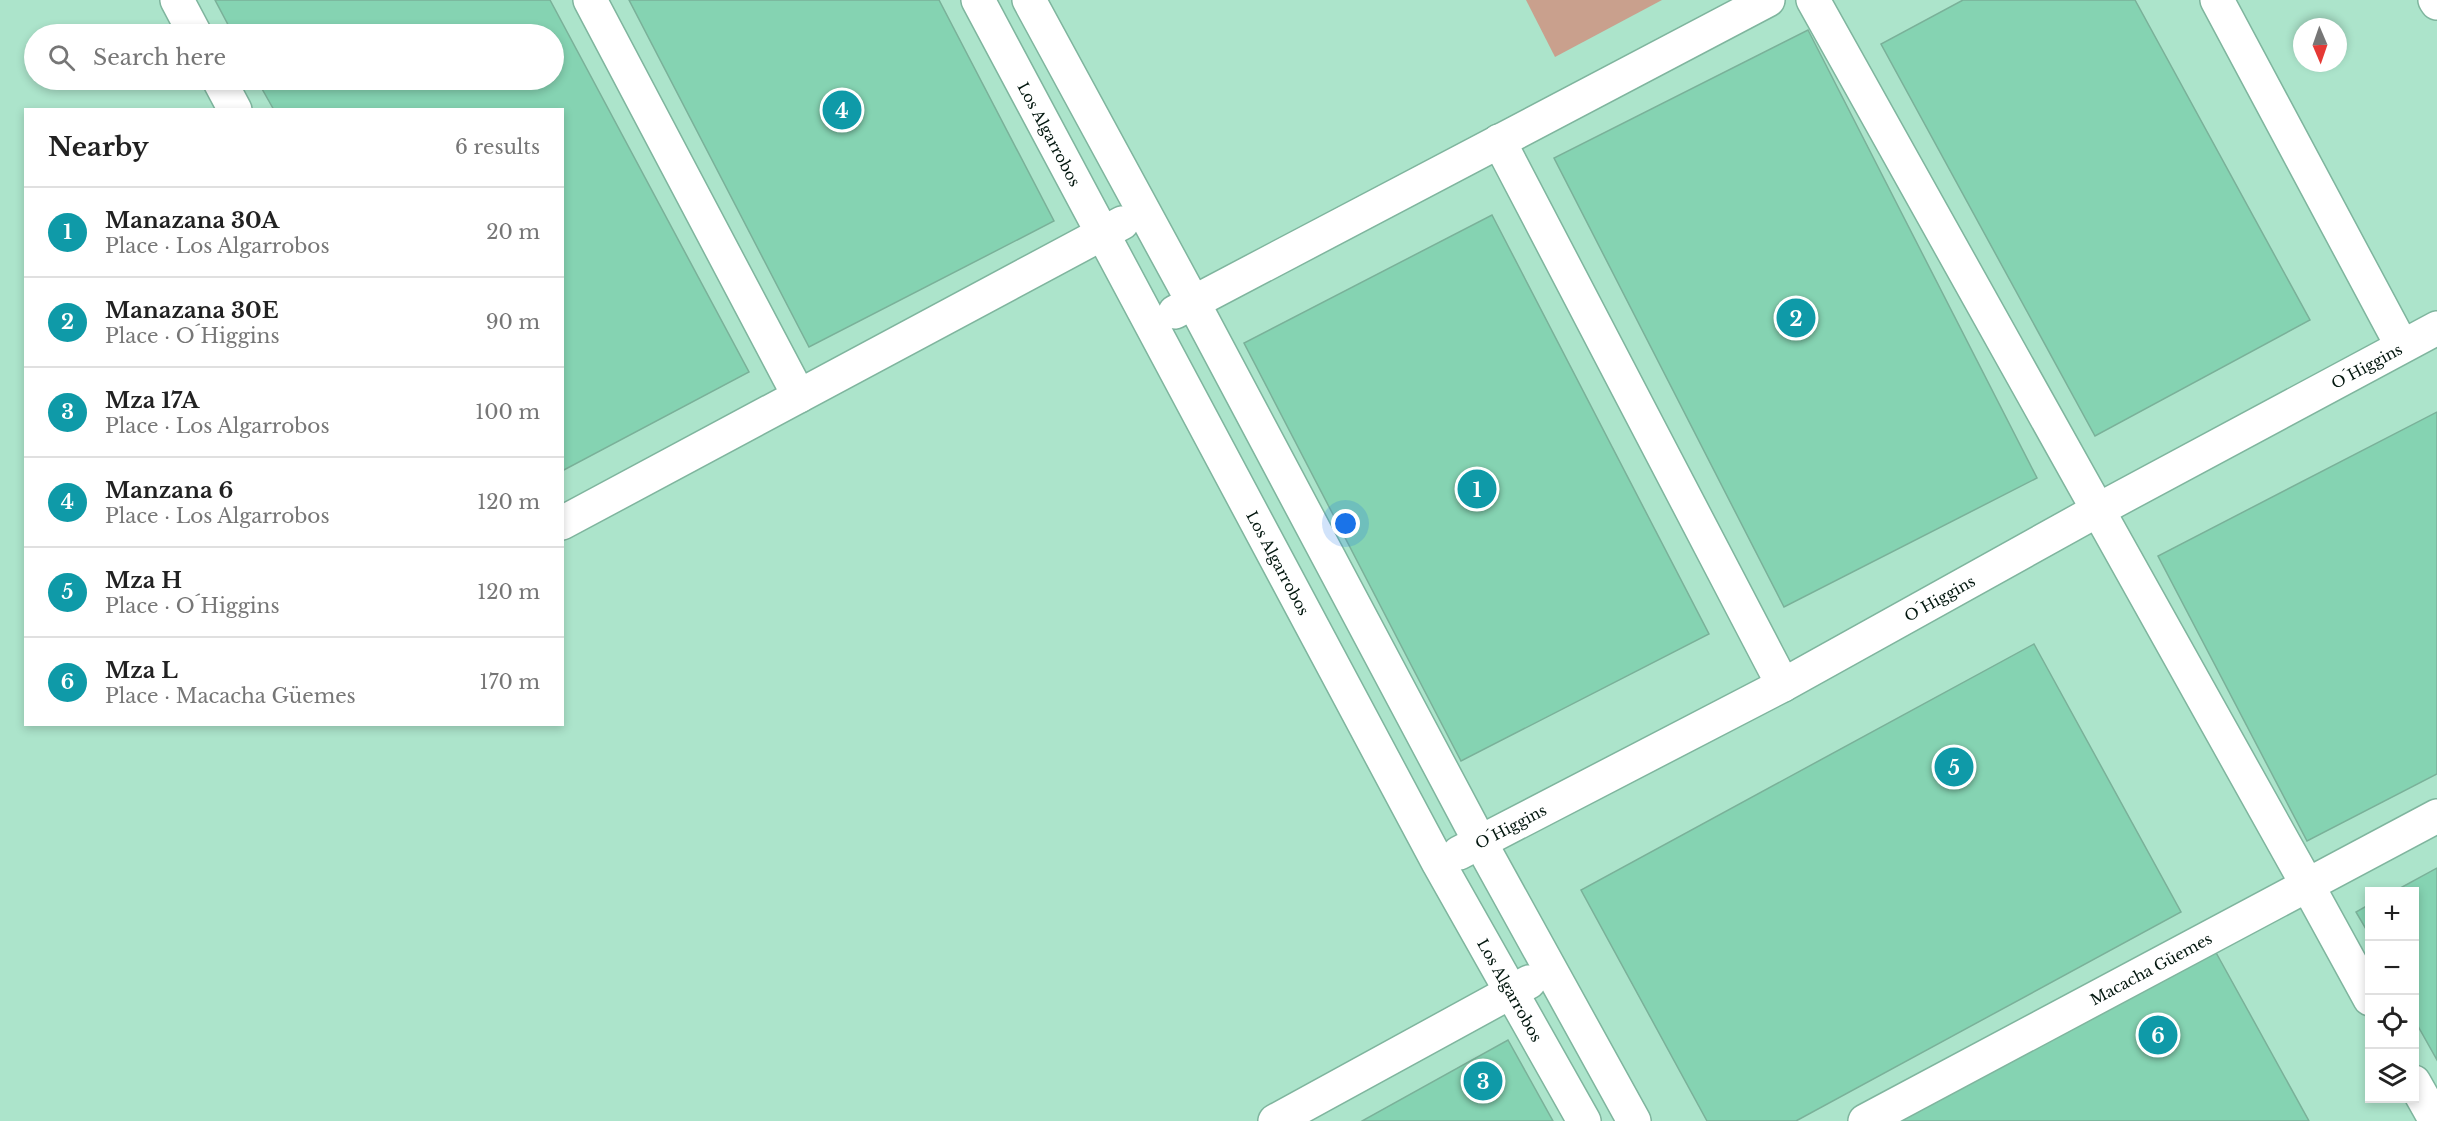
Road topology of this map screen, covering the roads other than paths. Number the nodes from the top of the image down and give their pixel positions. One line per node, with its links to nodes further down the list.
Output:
1 (177, 0): 8 (street)
2 (590, 0): 18 (street)
3 (978, 0): 13 (street, Los Algarrobos)
4 (1029, 0): 12 (street)
5 (1768, 0): 11 (street)
6 (1812, 0): 19 (street)
7 (2217, 0): 17 (street)
8 (190, 24)
9 (224, 90): 10 (street)
10 (234, 108)
11 (1499, 141): 14 (street); 21 (street)
12 (1143, 212): 13 (street); 14 (street)
13 (1104, 233): 15 (street, Los Algarrobos); 18 (street)
14 (1193, 302): 15 (street); 23 (street)
15 (1152, 324): 24 (street, Los Algarrobos)
16 (2437, 328): 17 (street, O´Higgins)
17 (2402, 346): 19 (street, O´Higgins)
18 (799, 396): 20 (street)
19 (2098, 510): 21 (street, O´Higgins); 25 (street)
20 (564, 522)
21 (1783, 685): 23 (street, O´Higgins)
22 (2437, 816): 25 (street, Macacha Güemes)
23 (1480, 842): 24 (street, O´Higgins); 26 (street)
24 (1439, 864): 27 (street, Los Algarrobos)
25 (2308, 885): 28 (street); 33 (street, Macacha Güemes)
26 (1549, 971): 27 (street); 32 (street)
27 (1510, 993): 30 (street); 31 (street, Los Algarrobos)
28 (2368, 995)
29 (2419, 1089): 34 (street)
30 (1275, 1121)
31 (1584, 1121)
32 (1634, 1121)
33 (1865, 1121)
34 (2436, 1121)

